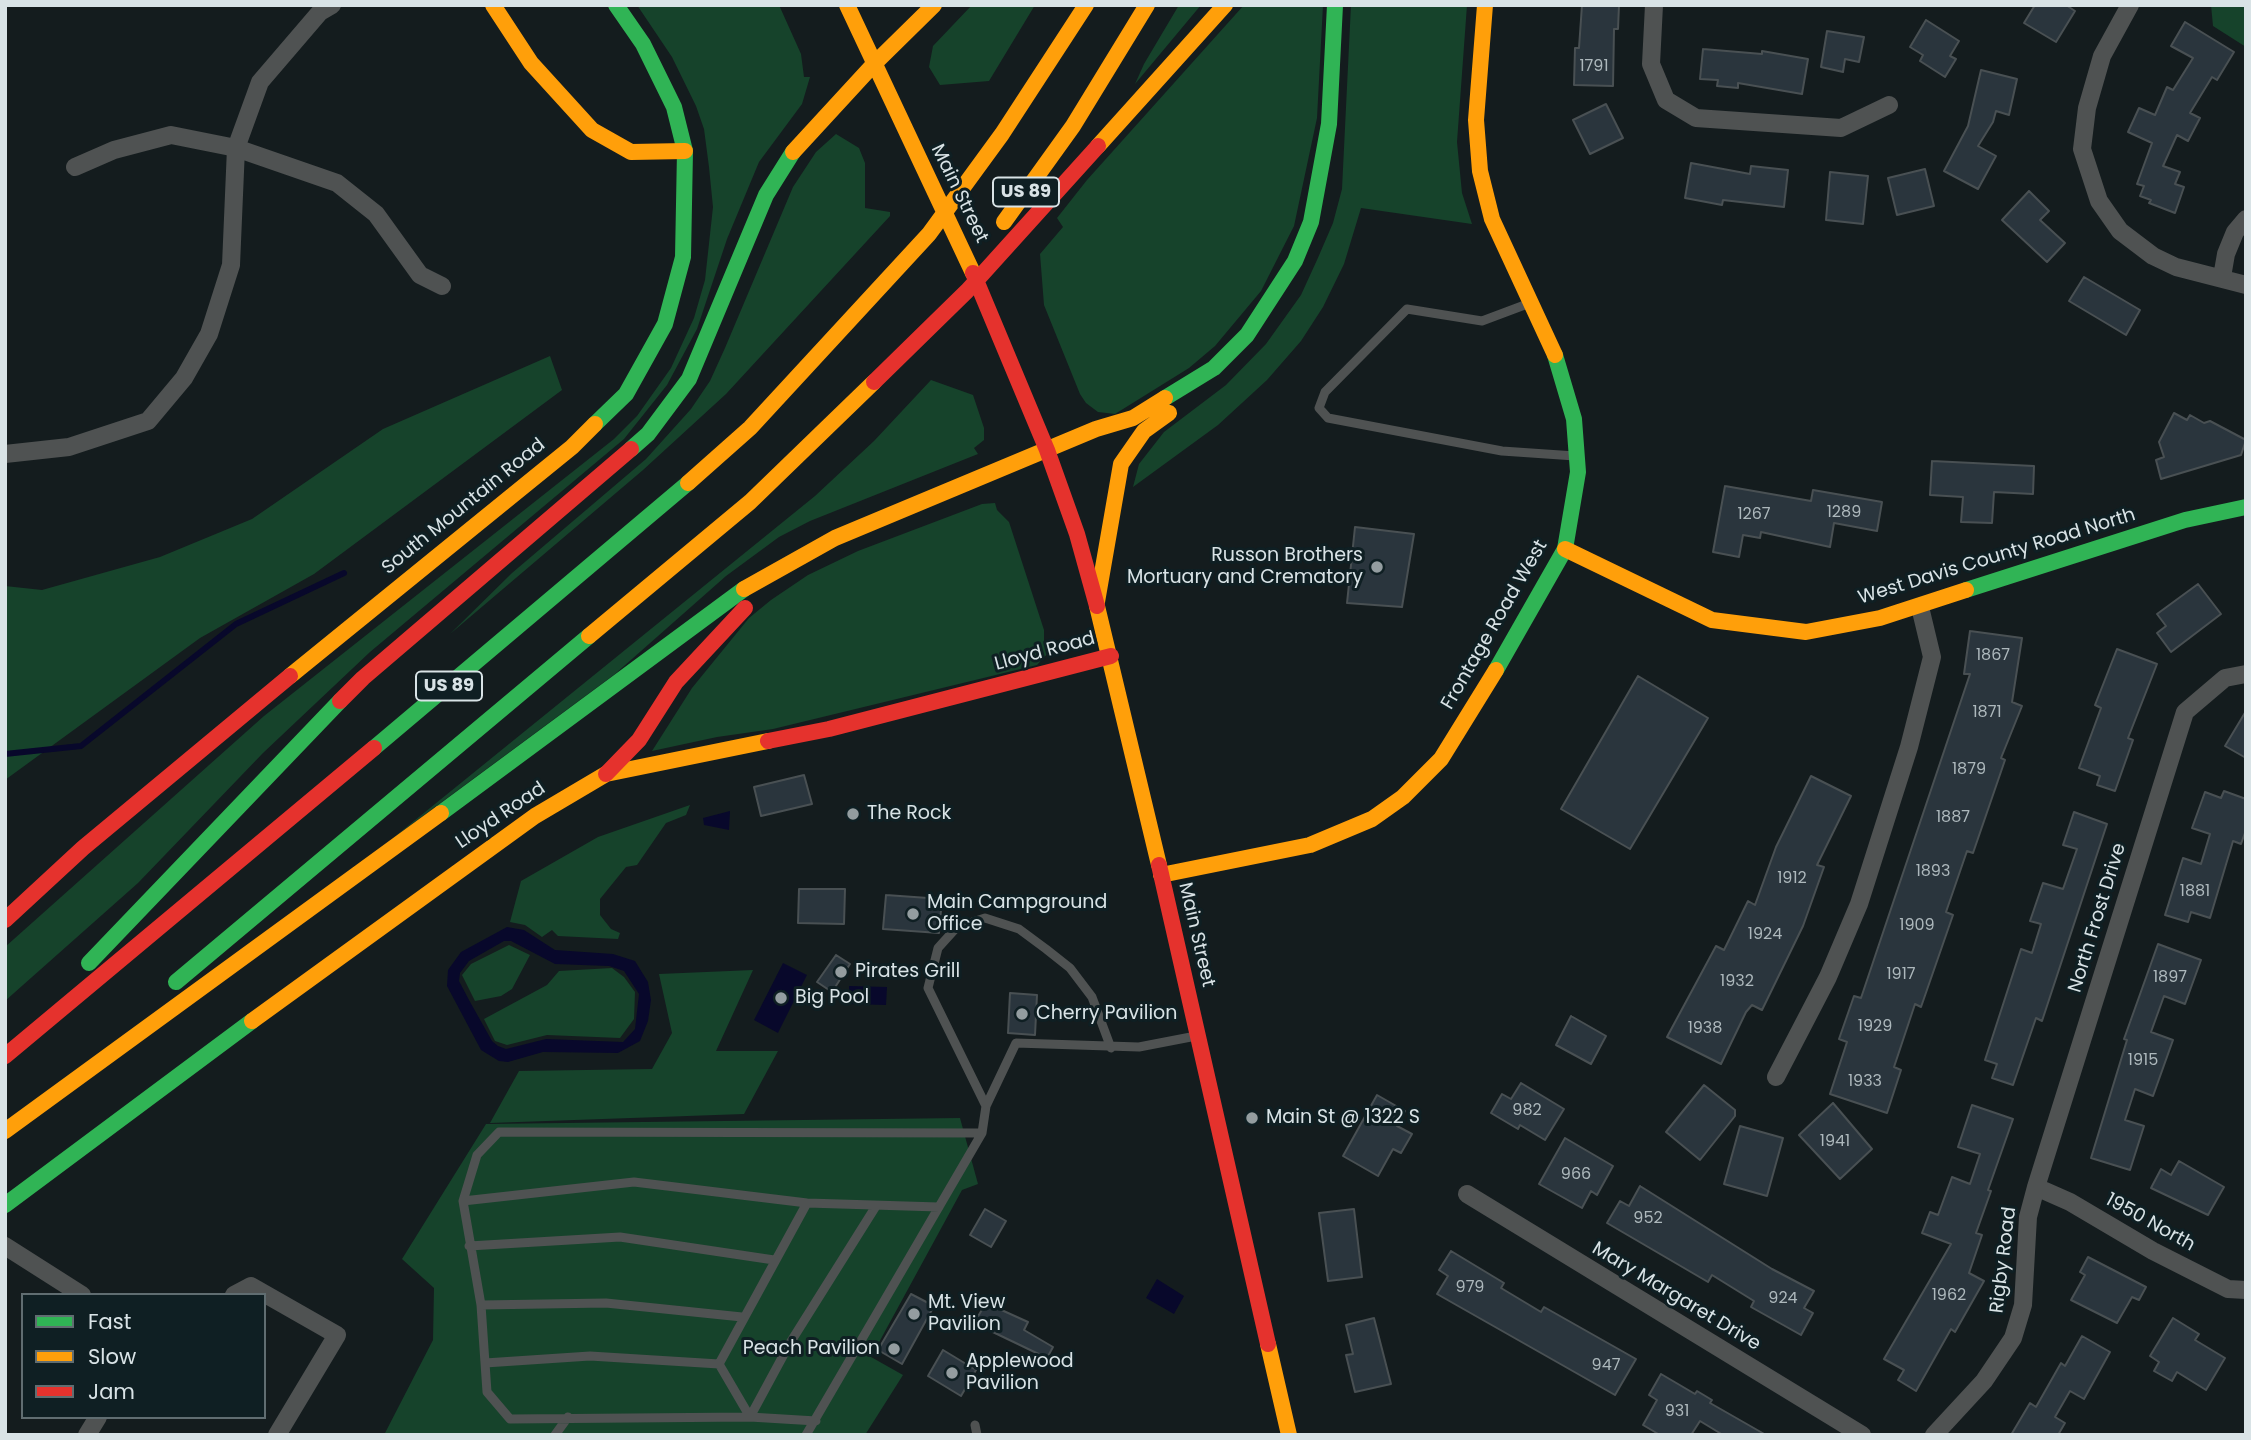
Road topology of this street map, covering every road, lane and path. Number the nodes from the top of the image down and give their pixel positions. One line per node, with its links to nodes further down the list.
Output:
1 (332, 5): 16 (street)
2 (493, 5): 17 (main road)
3 (616, 5): 17 (main road, South Mountain Road)
4 (847, 5): 14 (main road, Main Street)
5 (934, 5): 14 (main road)
6 (1086, 5): 23 (main road, US 89)
7 (1147, 5): 25 (main road, US 89)
8 (1225, 5): 25 (main road)
9 (1335, 5): 26 (main road)
10 (1485, 5): 24 (main road, Frontage Road West)
11 (1654, 5): 15 (street)
12 (2125, 7): 20 (street)
13 (1035, 52): 23 (main road)
14 (874, 64): 27 (main road, Main Street); 41 (main road)
15 (1889, 105)
16 (236, 148): 18 (street); 22 (street); 28 (street)
17 (685, 152): 39 (main road, South Mountain Road)
18 (75, 167)
19 (2246, 219): 20 (street)
20 (2222, 277): 21 (street)
21 (2246, 285)
22 (442, 286)
23 (874, 294): 43 (main road, US 89)
24 (1530, 303): 29 (main road, Frontage Road West); 29 (lane)
25 (888, 366): 46 (main road, US 89)
26 (1202, 376): 27 (main road); 33 (main road)
27 (1047, 450): 32 (main road); 33 (main road, Main Street)
28 (5, 454)
29 (1577, 456): 31 (main road, Frontage Road West)
30 (2246, 507): 34 (main road, West Davis County Road North)
31 (1565, 549): 34 (main road, West Davis County Road North); 38 (main road, Frontage Road West)
32 (778, 571): 37 (main road); 47 (main road)
33 (1097, 602): 35 (main road, Main Street)
34 (1920, 607): 44 (street)
35 (1111, 656): 37 (main road, Lloyd Road); 38 (main road, Main Street)
36 (2246, 674): 49 (street, North Frost Drive)
37 (606, 774): 53 (main road, Lloyd Road)
38 (1161, 875): 40 (main road, Main Street)
39 (5, 919)
40 (1198, 1036): 42 (lane); 76 (main road, Main Street)
41 (5, 1040)
42 (1111, 1048): 45 (lane); 45 (lane)
43 (5, 1056)
44 (1776, 1077)
45 (986, 1106): 48 (lane)
46 (5, 1125)
47 (5, 1131)
48 (982, 1133): 51 (lane); 55 (lane)
49 (2036, 1187): 59 (street, 1950 North); 78 (street, Rigby Road)
50 (1467, 1195): 77 (street, Mary Margaret Drive)
51 (463, 1201): 52 (lane); 57 (lane)
52 (807, 1203): 54 (lane); 58 (lane)
53 (5, 1206)
54 (876, 1206): 55 (lane); 69 (lane)
55 (939, 1207): 71 (lane)
56 (5, 1246): 60 (street)
57 (469, 1246): 58 (lane); 64 (lane)
58 (774, 1260): 65 (lane)
59 (2246, 1290)
60 (79, 1293)
61 (238, 1293): 62 (street)
62 (263, 1293)
63 (266, 1295): 73 (street)
64 (481, 1305): 65 (lane); 66 (lane)
65 (742, 1317): 67 (lane)
66 (485, 1363): 67 (lane); 68 (lane)
67 (719, 1364): 69 (lane)
68 (568, 1417): 69 (lane); 74 (lane)
69 (750, 1417): 71 (lane)
70 (97, 1419): 72 (street)
71 (816, 1421): 75 (lane)
72 (87, 1435)
73 (277, 1435)
74 (555, 1435)
75 (806, 1435)
76 (1289, 1435)
77 (1862, 1435)
78 (1934, 1435)

